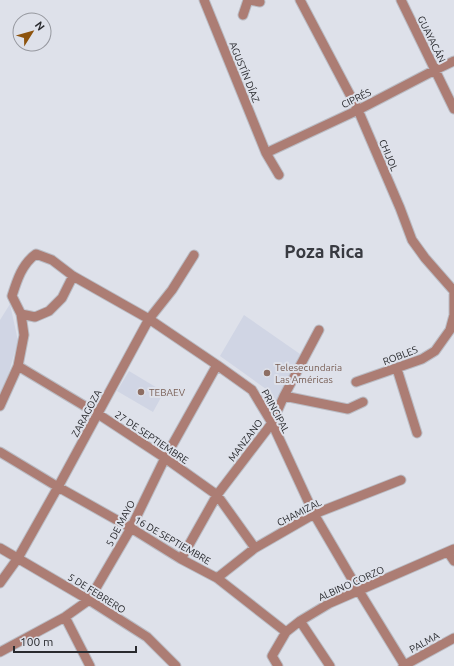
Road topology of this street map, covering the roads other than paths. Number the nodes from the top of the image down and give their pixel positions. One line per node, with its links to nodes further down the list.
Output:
1 (204, 0): 11 (street, AGUSTÍN DÍAZ)
2 (249, 0): 5 (street); 6 (street)
3 (300, 0): 10 (street, CHIJOL)
4 (401, 0): 8 (street, GUAYACÁN)
5 (260, 2)
6 (243, 15)
7 (454, 61): 8 (street, CIPRÉS)
8 (435, 70): 9 (street, GUAYACÁN); 10 (street, CIPRÉS)
9 (454, 109)
10 (358, 110): 11 (street, CIPRÉS); 15 (street, CHIJOL)
11 (266, 153): 12 (street, AGUSTÍN DÍAZ)
12 (279, 175)
13 (194, 255): 18 (street, ZARAGOZA)
14 (73, 276): 16 (street); 16 (street, PRINCIPAL); 18 (street, PRINCIPAL)
15 (454, 291): 17 (street, CHIJOL)
16 (21, 314): 21 (street)
17 (454, 316): 22 (street, ROBLES)
18 (149, 319): 20 (street, PRINCIPAL); 27 (street, ZARAGOZA)
19 (319, 330): 24 (street, MANZANO)
20 (218, 365): 28 (street, PRINCIPAL); 31 (street, 5 DE MAYO)
21 (18, 366): 25 (street); 27 (street, 27 DE SEPTIEMBRE)
22 (396, 369): 23 (street, ROBLES); 29 (street)
23 (356, 382)
24 (284, 396): 26 (street); 28 (street, MANZANO)
25 (1, 401)
26 (363, 402)
27 (98, 414): 31 (street, 27 DE SEPTIEMBRE); 33 (street, ZARAGOZA)
28 (272, 423): 34 (street, MANZANO); 35 (street, PRINCIPAL)
29 (417, 433)
30 (0, 452): 33 (street, 16 DE SEPTIEMBRE)
31 (165, 458): 34 (street, 27 DE SEPTIEMBRE); 36 (street, 5 DE MAYO)
32 (400, 480): 35 (street, CHAMIZAL)
33 (58, 487): 36 (street, 16 DE SEPTIEMBRE); 40 (street, ZARAGOZA)
34 (217, 495): 38 (street, 27 DE SEPTIEMBRE); 41 (street, MANZANO)
35 (314, 514): 38 (street, CHAMIZAL); 45 (street, PRINCIPAL)
36 (131, 528): 41 (street, 16 DE SEPTIEMBRE); 46 (street, 5 DE MAYO)
37 (0, 548): 40 (street, 5 DE FEBRERO)
38 (255, 548): 43 (street, CHAMIZAL)
39 (451, 550): 42 (street); 45 (street, ALBINO CORZO)
40 (18, 558): 44 (street, ZARAGOZA); 46 (street, 5 DE FEBRERO)
41 (181, 559): 43 (street, 16 DE SEPTIEMBRE)
42 (454, 561)
43 (217, 578): 49 (street, 16 DE SEPTIEMBRE)
44 (0, 583)
45 (359, 592): 48 (street, ALBINO CORZO); 56 (street, PRINCIPAL)
46 (89, 600): 47 (street, 5 DE MAYO); 53 (street, 5 DE FEBRERO)
47 (65, 617): 51 (street, 5 DE MAYO); 52 (street)
48 (300, 621): 49 (street, ALBINO CORZO); 55 (street)
49 (286, 632): 54 (street, ALBINO CORZO)
50 (454, 638): 56 (street, PALMA)
51 (0, 652)
52 (90, 666)
53 (176, 666)
54 (278, 666)
55 (330, 666)
56 (404, 666)

